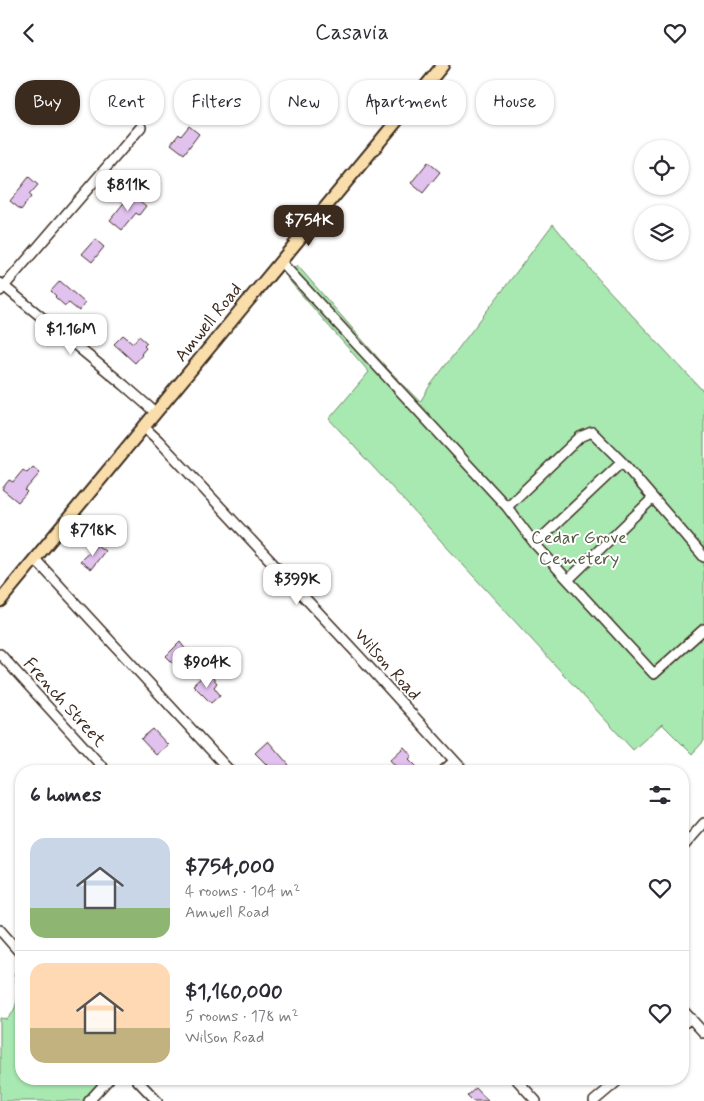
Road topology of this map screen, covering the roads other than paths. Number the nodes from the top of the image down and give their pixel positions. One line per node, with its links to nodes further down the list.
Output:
1 (443, 65): 3 (main road, Amwell Road)
2 (141, 127): 4 (street)
3 (280, 261): 5 (main road, Amwell Road); 9 (street)
4 (1, 287): 5 (street)
5 (156, 413): 6 (main road, Amwell Road)
6 (144, 427): 12 (main road, Amwell Road); 17 (street, Wilson Road)
7 (622, 462): 8 (street); 9 (street); 10 (street)
8 (653, 498): 11 (street); 13 (street)
9 (507, 507): 10 (street)
10 (535, 544): 13 (street)
11 (704, 557)
12 (35, 559): 14 (main road, Amwell Road); 19 (street)
13 (569, 579): 15 (street)
14 (0, 601)
15 (704, 629)
16 (0, 654): 18 (street, French Street)
17 (454, 761): 20 (street); 21 (street, Wilson Road)
18 (101, 765)
19 (224, 765)
20 (450, 765)
21 (458, 765)
22 (704, 823): 23 (street)
23 (689, 841)
24 (0, 930): 25 (street)
25 (15, 946)
26 (691, 1018): 27 (street)
27 (704, 1033)
28 (104, 1085): 32 (street)
29 (142, 1085): 33 (street)
30 (521, 1085): 34 (street)
31 (613, 1085): 35 (street)
32 (89, 1101)
33 (157, 1101)
34 (536, 1101)
35 (594, 1101)

